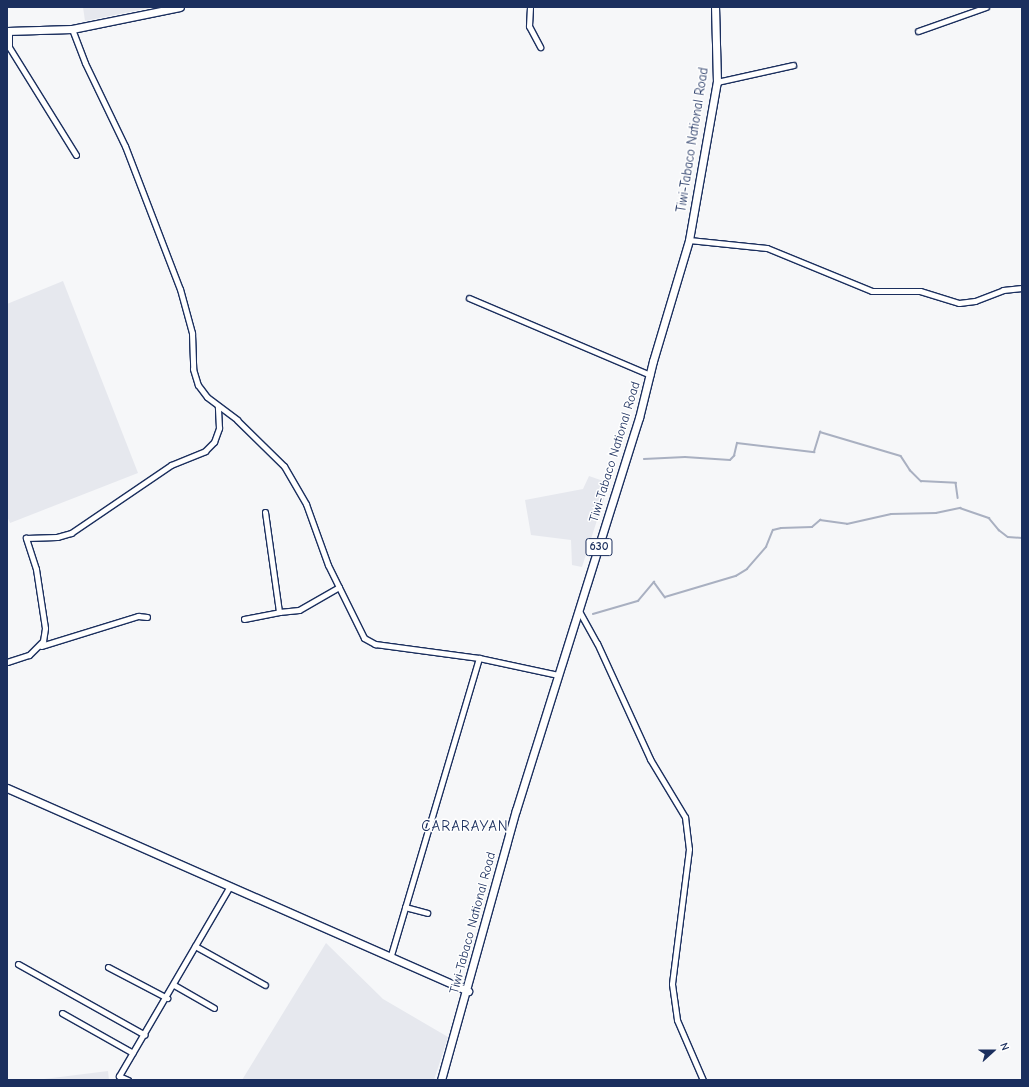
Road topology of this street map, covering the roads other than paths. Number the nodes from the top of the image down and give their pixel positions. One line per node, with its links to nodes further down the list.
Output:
1 (180, 7): 5 (main road)
2 (530, 7): 8 (street)
3 (715, 7): 10 (main road, Tiwi-Tabaco National Road / 630)
4 (986, 7): 7 (street)
5 (72, 29): 6 (main road); 16 (street)
6 (8, 31): 11 (street)
7 (918, 31)
8 (540, 47)
9 (793, 65): 10 (street)
10 (717, 82): 12 (main road, Tiwi-Tabaco National Road / 630)
11 (76, 155)
12 (690, 240): 13 (street); 15 (main road, Tiwi-Tabaco National Road / 630)
13 (1022, 288)
14 (469, 298): 15 (street)
15 (650, 375): 20 (main road, Tiwi-Tabaco National Road / 630)
16 (218, 406): 18 (street); 23 (street)
17 (265, 512): 19 (street)
18 (339, 587): 19 (street); 24 (street)
19 (279, 612): 22 (street)
20 (579, 612): 26 (main road, Tiwi-Tabaco National Road / 630); 45 (street)
21 (146, 617): 23 (street)
22 (244, 619)
23 (41, 646): 25 (street)
24 (479, 658): 26 (street); 29 (street)
25 (7, 662)
26 (558, 675): 37 (main road, Tiwi-Tabaco National Road / 630)
27 (7, 788): 28 (main road)
28 (230, 886): 31 (street); 32 (main road)
29 (405, 907): 30 (street); 32 (street)
30 (427, 913)
31 (194, 946): 35 (street); 36 (street)
32 (391, 955): 37 (main road)
33 (18, 964): 41 (street)
34 (108, 967): 38 (street)
35 (265, 984)
36 (174, 986): 38 (street); 39 (street)
37 (468, 991): 44 (main road, Tiwi-Tabaco National Road / 630)
38 (167, 998): 41 (street)
39 (214, 1008)
40 (62, 1013): 42 (street)
41 (145, 1035): 42 (street)
42 (133, 1053): 43 (street)
43 (128, 1080)
44 (441, 1080)
45 (703, 1080)

